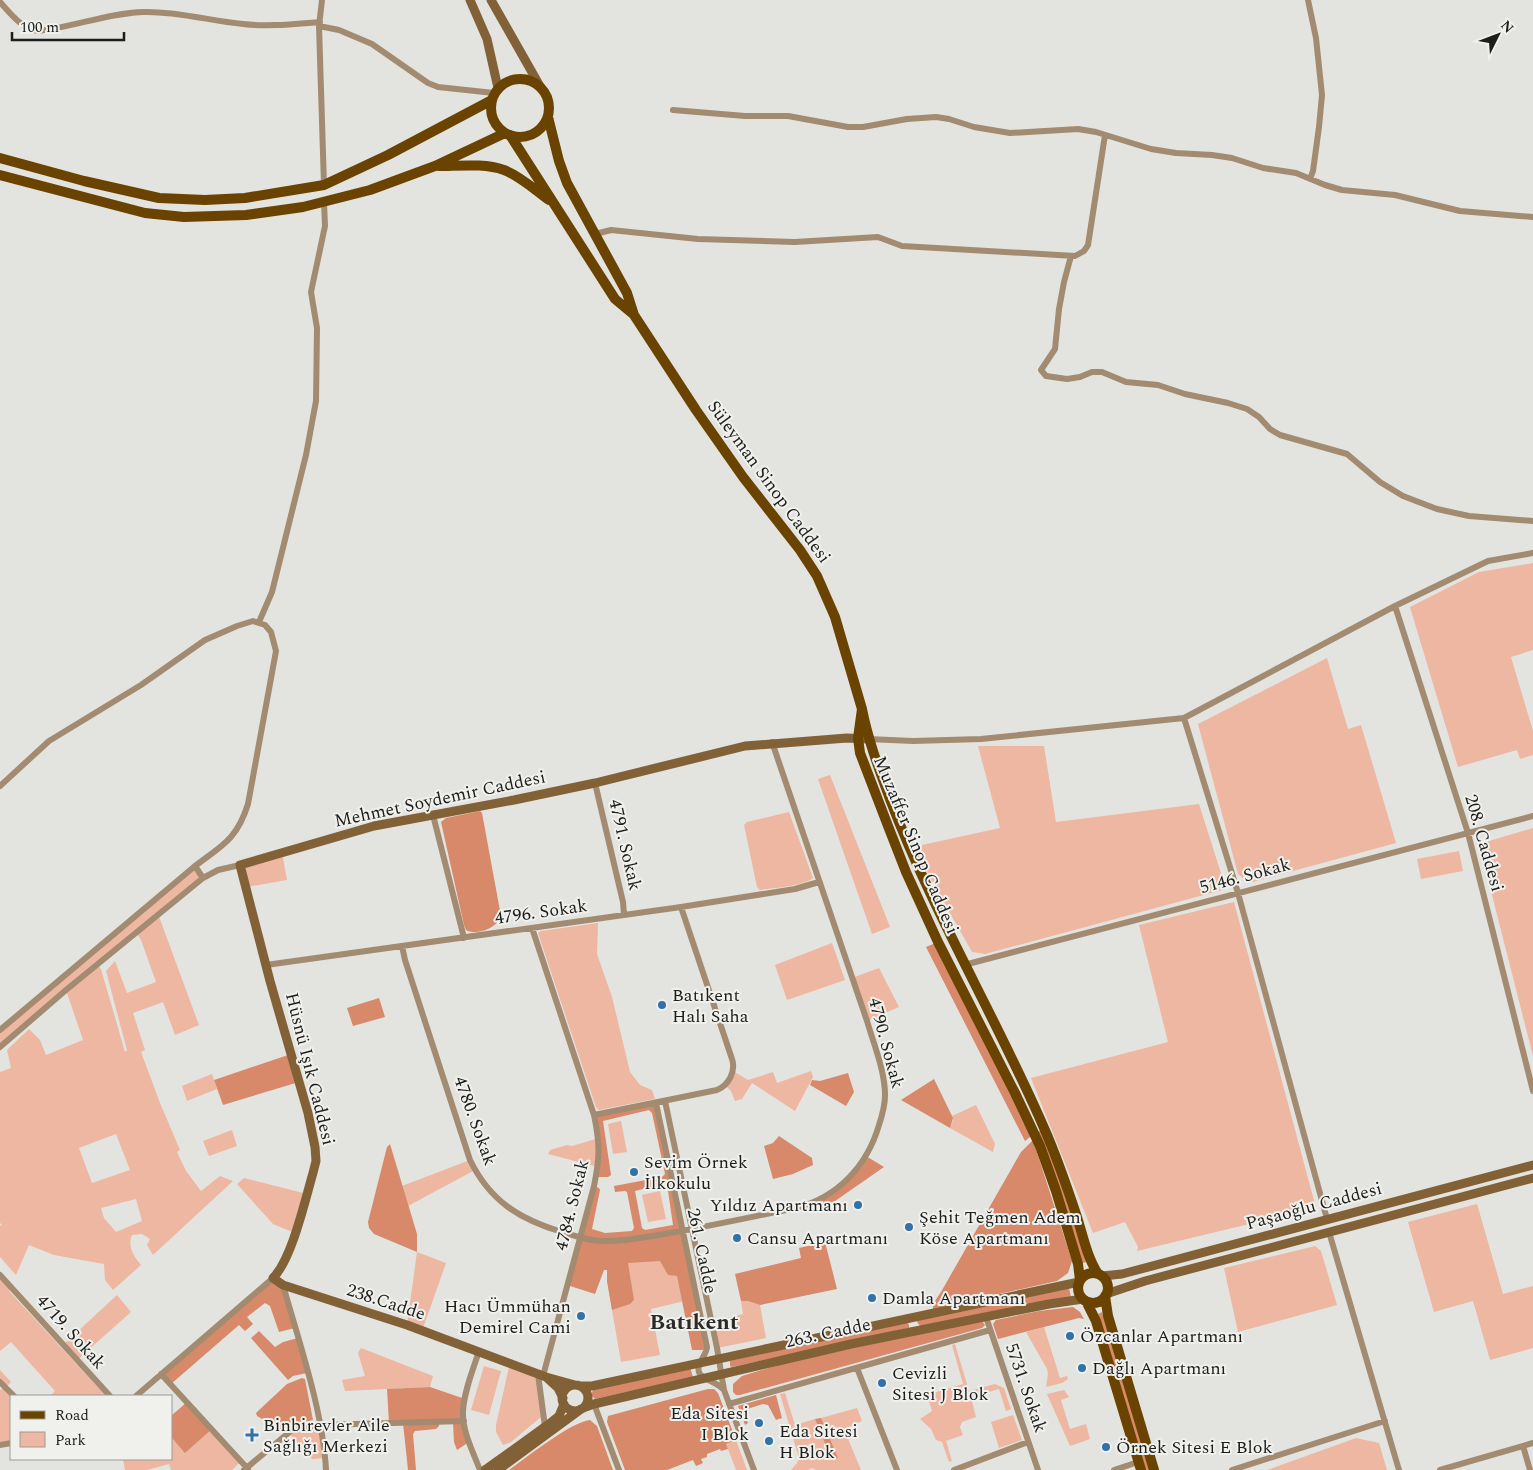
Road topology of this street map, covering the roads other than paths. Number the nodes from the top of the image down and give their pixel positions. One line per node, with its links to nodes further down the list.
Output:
1 (322, 0): 6 (street)
2 (470, 0): 8 (street)
3 (491, 0): 7 (street)
4 (1308, 0): 16 (street)
5 (0, 2): 6 (street)
6 (319, 24): 8 (street); 17 (street)
7 (541, 88): 8 (main road); 10 (main road)
8 (495, 94): 11 (main road); 17 (main road)
9 (673, 110): 12 (street)
10 (548, 117): 11 (main road); 21 (main road, Süleyman Sinop Caddesi)
11 (507, 134): 14 (main road); 19 (main road, Süleyman Sinop Caddesi)
12 (1105, 135): 16 (street); 22 (street)
13 (0, 158): 17 (main road)
14 (435, 166): 18 (main road); 19 (main road)
15 (0, 175): 18 (main road)
16 (1310, 178): 20 (street)
17 (324, 185)
18 (324, 202): 27 (street)
19 (555, 205): 23 (main road, Süleyman Sinop Caddesi)
20 (1533, 217)
21 (595, 234): 22 (street); 23 (main road, Süleyman Sinop Caddesi)
22 (1071, 256): 24 (street)
23 (634, 315): 28 (main road, Süleyman Sinop Caddesi)
24 (1533, 521)
25 (1533, 553): 26 (street)
26 (1395, 606): 29 (street); 36 (street, 208. Caddesi)
27 (259, 622): 33 (street); 38 (street)
28 (862, 709): 30 (main road, Muzaffer Sinop Caddesi)
29 (1184, 718): 30 (street); 41 (street)
30 (863, 738): 31 (street, Mehmet Soydemir Caddesi); 47 (main road, Muzaffer Sinop Caddesi); 65 (main road, Muzaffer Sinop Caddesi)
31 (772, 742): 32 (street, Mehmet Soydemir Caddesi); 40 (street, 4790. Sokak)
32 (595, 782): 34 (street, Mehmet Soydemir Caddesi); 43 (street, 4791. Sokak)
33 (0, 786)
34 (434, 815): 37 (street, Mehmet Soydemir Caddesi); 45 (street)
35 (1533, 816): 36 (street, 5146. Sokak)
36 (1468, 833): 41 (street, 5146. Sokak); 51 (street, 208. Caddesi)
37 (240, 864): 39 (street, Mehmet Soydemir Caddesi); 48 (street, Hüsnü Işık Caddesi)
38 (195, 866): 39 (street); 49 (street)
39 (203, 878): 50 (street, Mehmet Soydemir Caddesi)
40 (819, 882): 42 (street, 4796. Sokak); 58 (street, 4790. Sokak)
41 (1238, 893): 47 (street, 5146. Sokak); 57 (street)
42 (681, 908): 43 (street, 4796. Sokak); 52 (street)
43 (624, 916): 44 (street, 4796. Sokak)
44 (532, 928): 45 (street, 4796. Sokak); 54 (street, 4784. Sokak)
45 (464, 938): 46 (street, 4796. Sokak)
46 (402, 946): 48 (street, 4796. Sokak); 61 (street, 4780. Sokak)
47 (964, 965): 63 (main road, Muzaffer Sinop Caddesi)
48 (266, 966): 64 (street, Hüsnü Işık Caddesi)
49 (0, 1030)
50 (0, 1047)
51 (1533, 1091)
52 (665, 1101): 53 (street); 58 (street, 261. Cadde)
53 (656, 1103): 54 (street); 59 (street, 261. Cadde)
54 (594, 1115): 61 (street, 4784. Sokak)
55 (1533, 1164): 57 (street, Paşaoğlu Caddesi)
56 (1533, 1178): 60 (street, Paşaoğlu Caddesi)
57 (1327, 1219): 63 (street, Paşaoğlu Caddesi)
58 (692, 1229): 59 (street, 4790. Sokak); 72 (street, 261. Cadde)
59 (683, 1231): 61 (street, 4780. Sokak); 73 (street, 261. Cadde)
60 (1328, 1232): 67 (street, Paşaoğlu Caddesi); 90 (street)
61 (580, 1238): 77 (street, 4784. Sokak)
62 (0, 1275): 83 (street, 4719. Sokak)
63 (1100, 1275): 65 (main road); 67 (main road)
64 (273, 1278): 66 (street, 238.Cadde); 75 (street)
65 (1080, 1281): 68 (main road); 72 (street, 263. Cadde)
66 (283, 1285): 71 (street, 238.Cadde); 91 (street)
67 (1106, 1295): 68 (main road); 108 (main road)
68 (1085, 1300): 69 (street, 263. Cadde); 96 (main road)
69 (986, 1317): 70 (street, 5731. Sokak); 76 (street, 263. Cadde)
70 (990, 1330): 74 (street); 93 (street, 5731. Sokak)
71 (479, 1351): 77 (street, 238.Cadde); 89 (street)
72 (720, 1358): 73 (street, 263. Cadde); 76 (street, 261. Cadde)
73 (701, 1362): 78 (street, 261. Cadde); 80 (street, 263. Cadde)
74 (857, 1368): 87 (street); 104 (street)
75 (161, 1374): 84 (street); 97 (street)
76 (722, 1374): 78 (street, 263. Cadde); 81 (street, 261. Cadde)
77 (542, 1376): 80 (street, 238.Cadde); 85 (street); 92 (street)
78 (704, 1378): 81 (street); 86 (street, 263. Cadde)
79 (0, 1382): 82 (street)
80 (578, 1386): 85 (street); 88 (street)
81 (724, 1390): 87 (street, 261. Cadde)
82 (13, 1395)
83 (109, 1395)
84 (137, 1395)
85 (563, 1401): 88 (street); 92 (street)
86 (594, 1404): 88 (street, 263. Cadde); 102 (street)
87 (729, 1404): 103 (street, 261. Cadde)
88 (582, 1409): 101 (street, 263. Cadde)
89 (464, 1421): 91 (street); 99 (street)
90 (1385, 1421): 109 (street); 110 (street)
91 (320, 1425): 97 (street); 98 (street)
92 (545, 1427): 100 (street)
93 (1028, 1442): 105 (street); 106 (street, 5731. Sokak)
94 (1533, 1443): 95 (street)
95 (1523, 1446): 111 (street); 112 (street)
96 (1140, 1466): 107 (street)
97 (246, 1469)
98 (326, 1470)
99 (480, 1470)
100 (484, 1470)
101 (498, 1470)
102 (619, 1470)
103 (754, 1470)
104 (896, 1470)
105 (954, 1470)
106 (1038, 1470)
107 (1114, 1470)
108 (1154, 1470)
109 (1232, 1470)
110 (1399, 1470)
111 (1440, 1470)
112 (1530, 1470)

